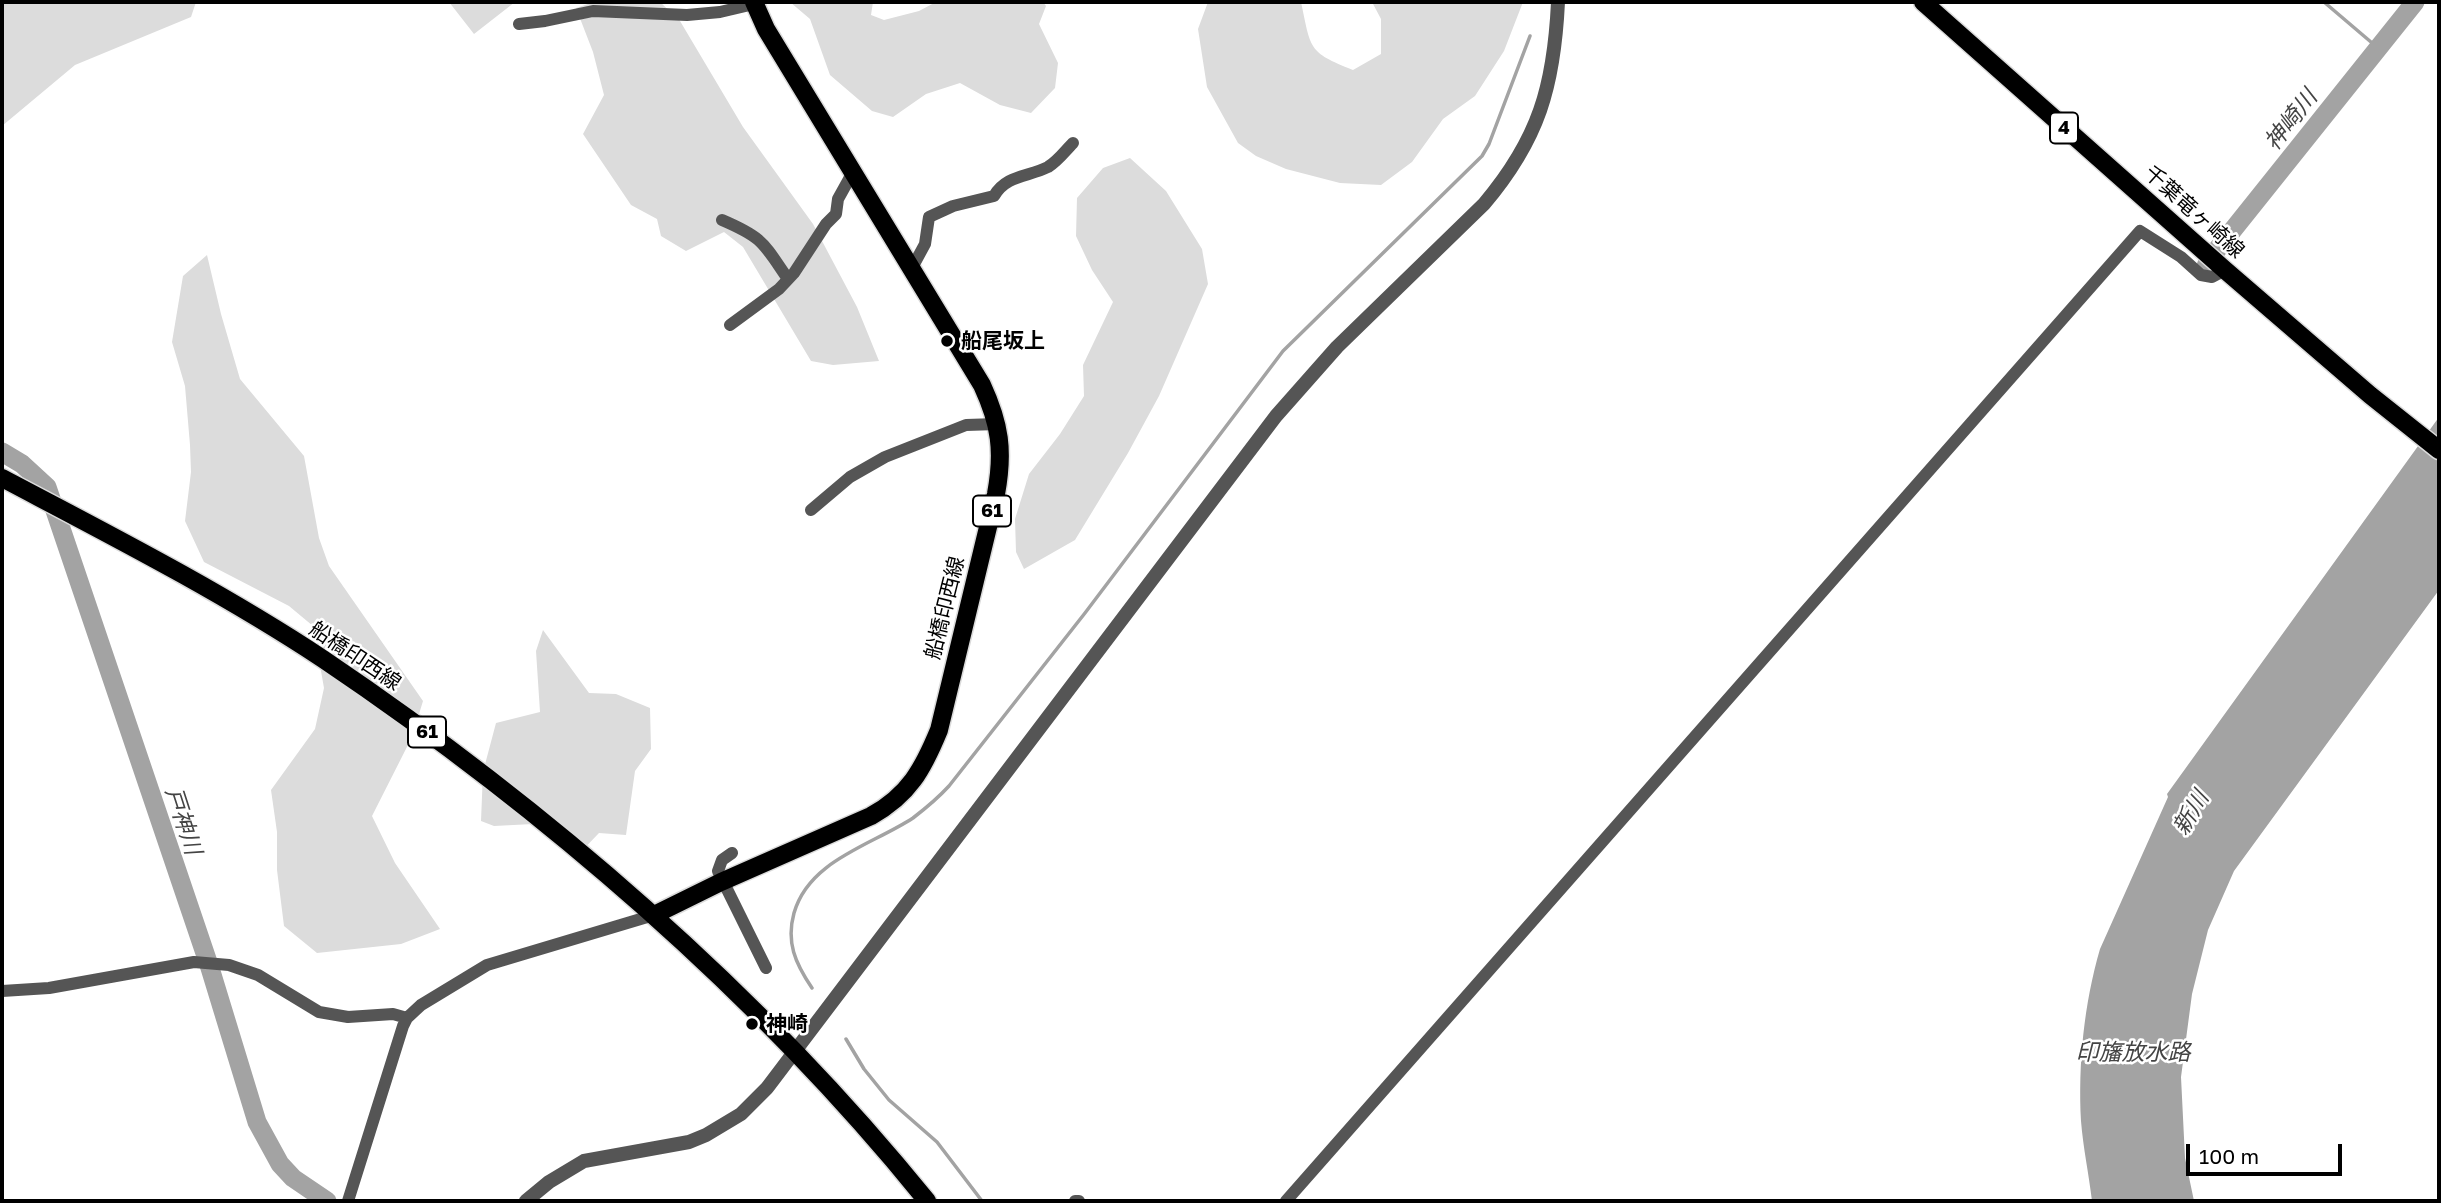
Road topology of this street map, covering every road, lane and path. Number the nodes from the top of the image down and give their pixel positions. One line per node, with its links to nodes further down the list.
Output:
1 (1558, 2): 22 (street)
2 (1923, 2): 8 (main road, 千葉竜ヶ崎線 / 4)
3 (754, 3): 4 (street); 6 (main road, 船橋印西線 / 61)
4 (519, 24)
5 (1073, 143): 9 (street)
6 (853, 172): 9 (main road, 船橋印西線 / 61); 10 (street)
7 (722, 220): 10 (street)
8 (2216, 262): 13 (main road, 千葉竜ヶ崎線 / 4); 26 (street)
9 (912, 268): 12 (main road, 船橋印西線 / 61)
10 (788, 279): 11 (street)
11 (730, 325)
12 (997, 425): 15 (street); 17 (main road, 船橋印西線 / 61)
13 (2439, 450)
14 (2, 478): 18 (main road, 船橋印西線 / 61)
15 (811, 510)
16 (732, 853): 17 (street)
17 (721, 882): 18 (main road, 船橋印西線 / 61); 19 (street)
18 (653, 915): 21 (street); 22 (main road, 船橋印西線 / 61)
19 (766, 968)
20 (2, 990): 21 (street)
21 (407, 1018): 23 (street)
22 (794, 1052): 24 (street); 25 (main road, 船橋印西線 / 61)
23 (348, 1200)
24 (526, 1201)
25 (927, 1201)
26 (1286, 1201)

